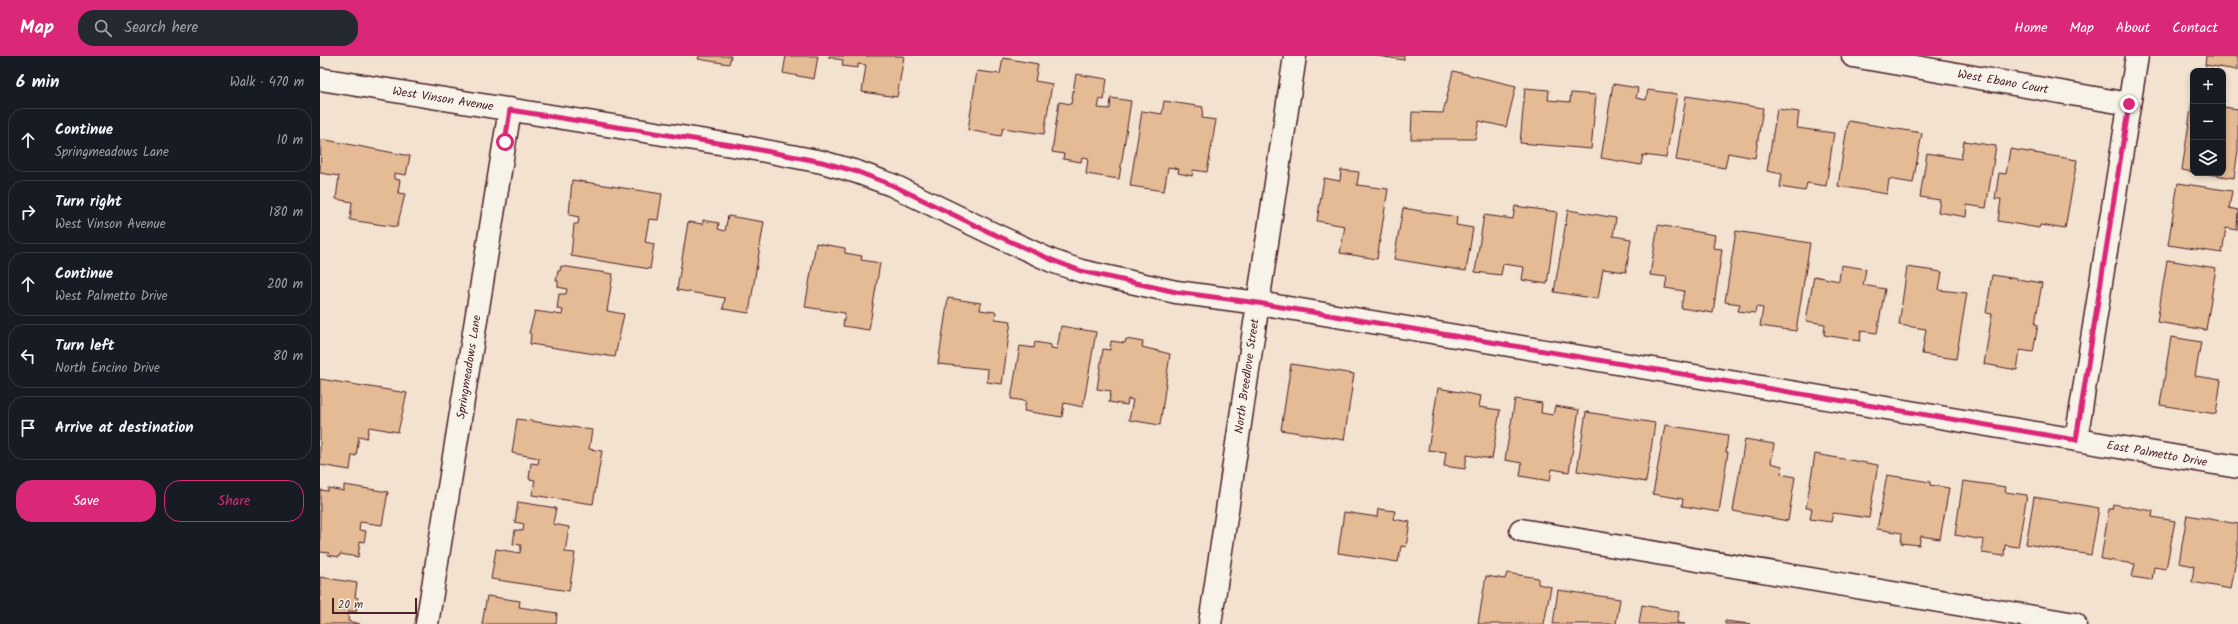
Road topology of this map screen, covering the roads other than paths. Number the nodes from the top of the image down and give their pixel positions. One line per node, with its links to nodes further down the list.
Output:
1 (1295, 56): 7 (street, North Breedlove Street)
2 (1853, 56): 5 (street, West Ebano Court)
3 (2138, 56): 5 (street)
4 (320, 79): 6 (street, West Vinson Avenue)
5 (2129, 104): 8 (street)
6 (510, 110): 7 (street, West Vinson Avenue); 11 (street, Springmeadows Lane)
7 (1258, 303): 8 (street, West Vinson Avenue); 12 (street, North Breedlove Street)
8 (2076, 440): 9 (street, East Palmetto Drive)
9 (2238, 467)
10 (1521, 530): 13 (street)
11 (427, 624)
12 (1210, 624)
13 (2075, 624)

